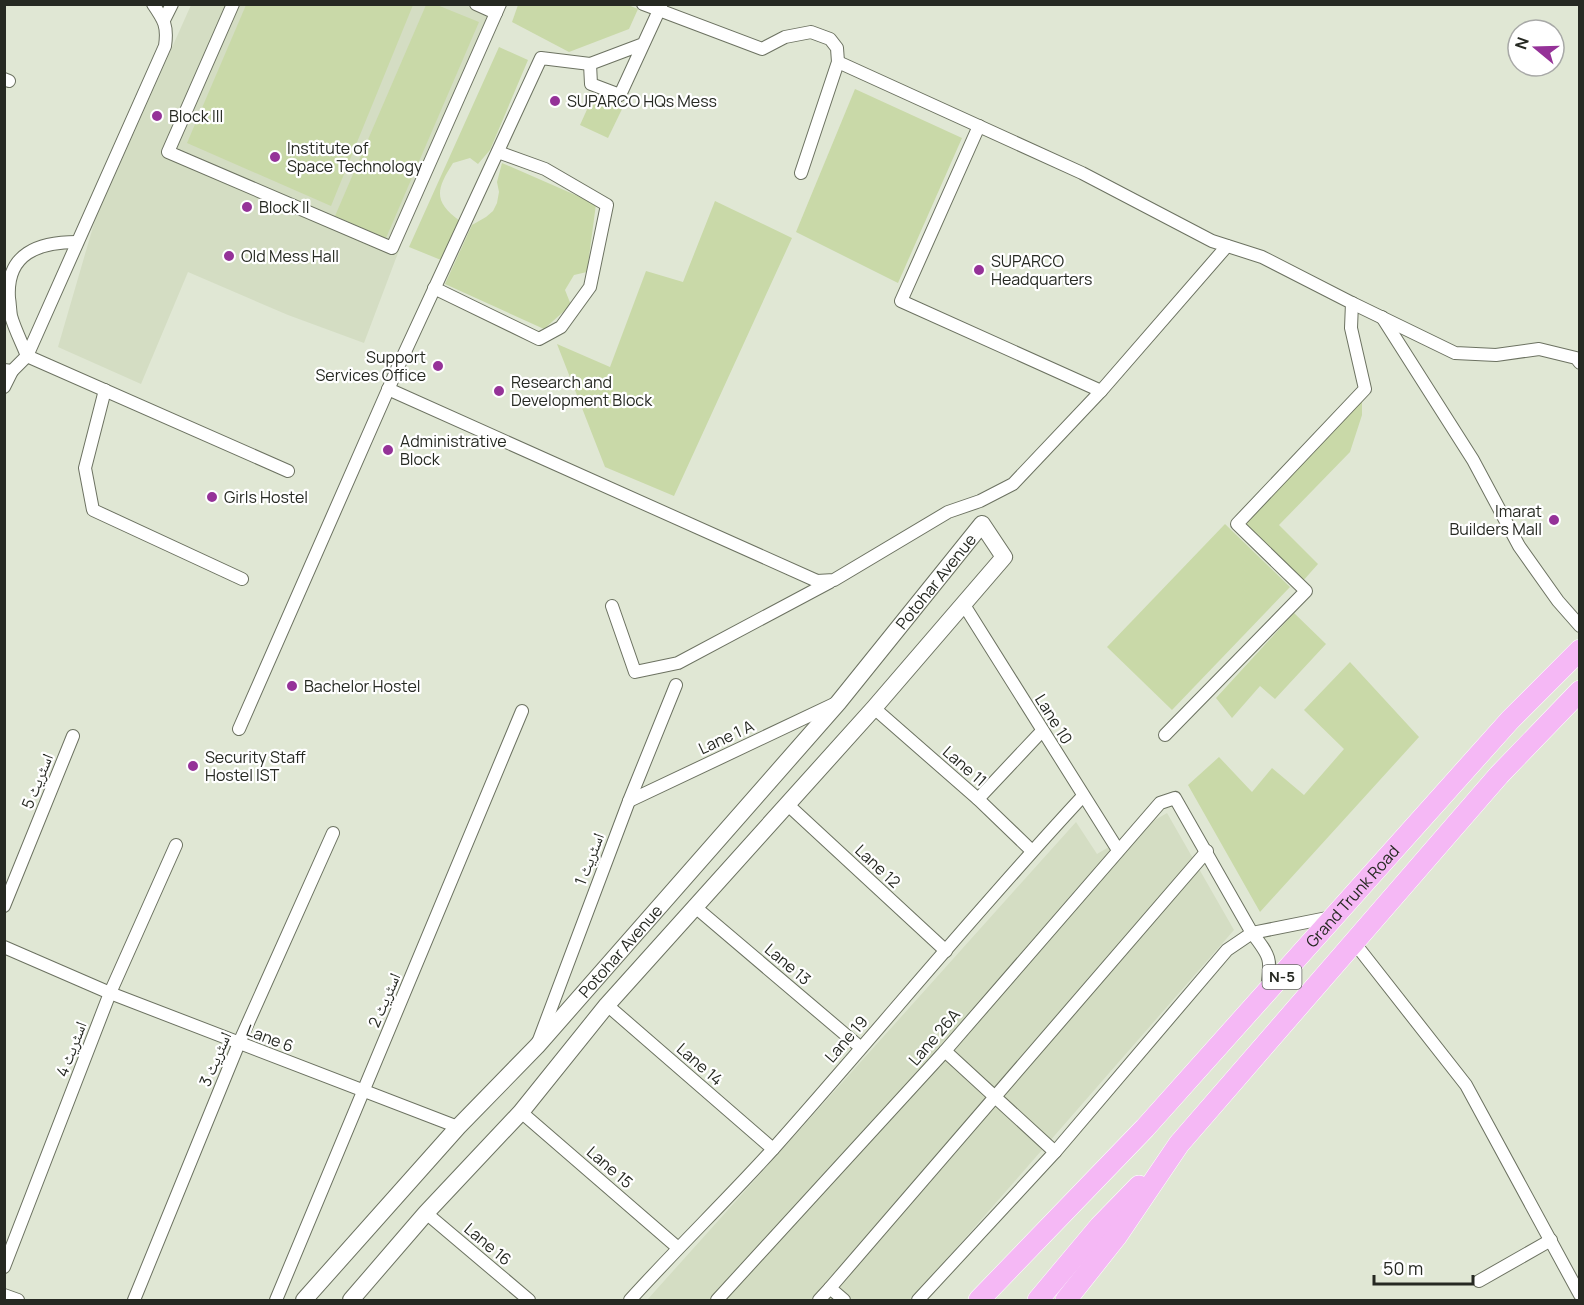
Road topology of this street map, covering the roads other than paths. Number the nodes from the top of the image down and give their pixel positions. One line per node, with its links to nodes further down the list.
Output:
1 (153, 4): 8 (street)
2 (233, 4): 7 (street)
3 (476, 4): 7 (street)
4 (643, 4): 6 (street)
5 (173, 5): 8 (street)
6 (660, 8): 9 (street); 10 (street)
7 (498, 9)
8 (164, 20): 15 (street)
9 (644, 44): 11 (street); 11 (street)
10 (838, 62): 12 (street); 14 (street)
11 (590, 64): 13 (street)
12 (979, 126): 16 (street); 26 (street)
13 (498, 152): 17 (street); 17 (street)
14 (801, 173)
15 (77, 242): 20 (street); 20 (street)
16 (1227, 246): 18 (street); 26 (street)
17 (434, 288): 24 (street)
18 (1352, 303): 19 (street); 41 (street)
19 (1382, 317): 21 (street); 32 (street)
20 (27, 356): 22 (street); 25 (street)
21 (1580, 363)
22 (8, 370): 23 (street)
23 (4, 387)
24 (388, 389): 29 (street); 39 (street)
25 (105, 390): 27 (street); 28 (street)
26 (1101, 392): 29 (street)
27 (288, 471)
28 (242, 579)
29 (834, 580): 31 (street)
30 (964, 605): 36 (street, Potohar Avenue); 37 (street, Potohar Avenue); 40 (street, Lane 10)
31 (612, 606)
32 (1580, 626)
33 (1580, 650): 54 (highway, Grand Trunk Road / N-5)
34 (676, 685): 45 (street, اسٹریٹ 1)
35 (1580, 691): 56 (highway, Grand Trunk Road / N-5)
36 (838, 702): 45 (street, Lane 1 A); 63 (street, Potohar Avenue)
37 (874, 708): 44 (street, Lane 11); 46 (street, Potohar Avenue)
38 (522, 711): 66 (street, اسٹریٹ 2)
39 (239, 729)
40 (1042, 730): 43 (street, Lane 10); 44 (street)
41 (1165, 735)
42 (73, 736): 52 (street, اسٹریٹ 5)
43 (1083, 795): 49 (street, Lane 10); 50 (street, Lane 19)
44 (978, 799): 50 (street, Lane 11)
45 (629, 801): 63 (street, اسٹریٹ 1)
46 (788, 804): 53 (street, Potohar Avenue); 58 (street, Lane 12)
47 (333, 833): 62 (street, اسٹریٹ 3)
48 (176, 845): 59 (street, اسٹریٹ 4)
49 (1118, 850): 51 (street, Lane 26A); 65 (street, Lane 26A)
50 (1032, 851): 58 (street, Lane 19)
51 (1207, 851): 55 (street); 67 (street)
52 (4, 906)
53 (694, 906): 61 (street, Potohar Avenue); 64 (street, Lane 13)
54 (1336, 916): 55 (street); 60 (highway, Grand Trunk Road / N-5)
55 (1252, 933): 60 (street); 73 (street)
56 (1353, 941): 71 (highway, Grand Trunk Road / N-5); 75 (street)
57 (4, 947): 59 (street, Lane 6)
58 (946, 951): 64 (street, Lane 19)
59 (110, 993): 62 (street, Lane 6); 77 (street, اسٹریٹ 4)
60 (1265, 997): 70 (highway, Grand Trunk Road / N-5)
61 (607, 1005): 68 (street, Potohar Avenue); 72 (street, Lane 14)
62 (239, 1043): 66 (street, Lane 6); 83 (street, اسٹریٹ 3)
63 (537, 1046): 69 (street, Potohar Avenue)
64 (860, 1047): 72 (street, Lane 19)
65 (945, 1051): 67 (street); 89 (street, Lane 26A)
66 (364, 1091): 69 (street, Lane 6); 84 (street, اسٹریٹ 2)
67 (996, 1096): 73 (street); 79 (street)
68 (521, 1112): 74 (street, Potohar Avenue); 76 (street, Lane 15)
69 (458, 1127): 85 (street, Potohar Avenue)
70 (1145, 1128): 93 (highway, Grand Trunk Road / N-5); 94 (highway)
71 (1179, 1144): 95 (highway); 96 (highway, Grand Trunk Road / N-5)
72 (773, 1149): 76 (street, Lane 19)
73 (1055, 1152): 92 (street)
74 (426, 1214): 86 (street, Potohar Avenue); 87 (street, Lane 16)
75 (1551, 1240): 78 (street); 81 (street)
76 (677, 1248): 88 (street, Lane 19)
77 (4, 1267)
78 (1479, 1281)
79 (831, 1288): 90 (street); 91 (street)
80 (4, 1295): 82 (street)
81 (1580, 1295)
82 (18, 1300)
83 (134, 1300)
84 (276, 1300)
85 (304, 1300)
86 (351, 1300)
87 (529, 1300)
88 (630, 1300)
89 (717, 1300)
90 (819, 1300)
91 (844, 1300)
92 (918, 1300)
93 (979, 1300)
94 (994, 1300)
95 (1038, 1300)
96 (1066, 1300)

